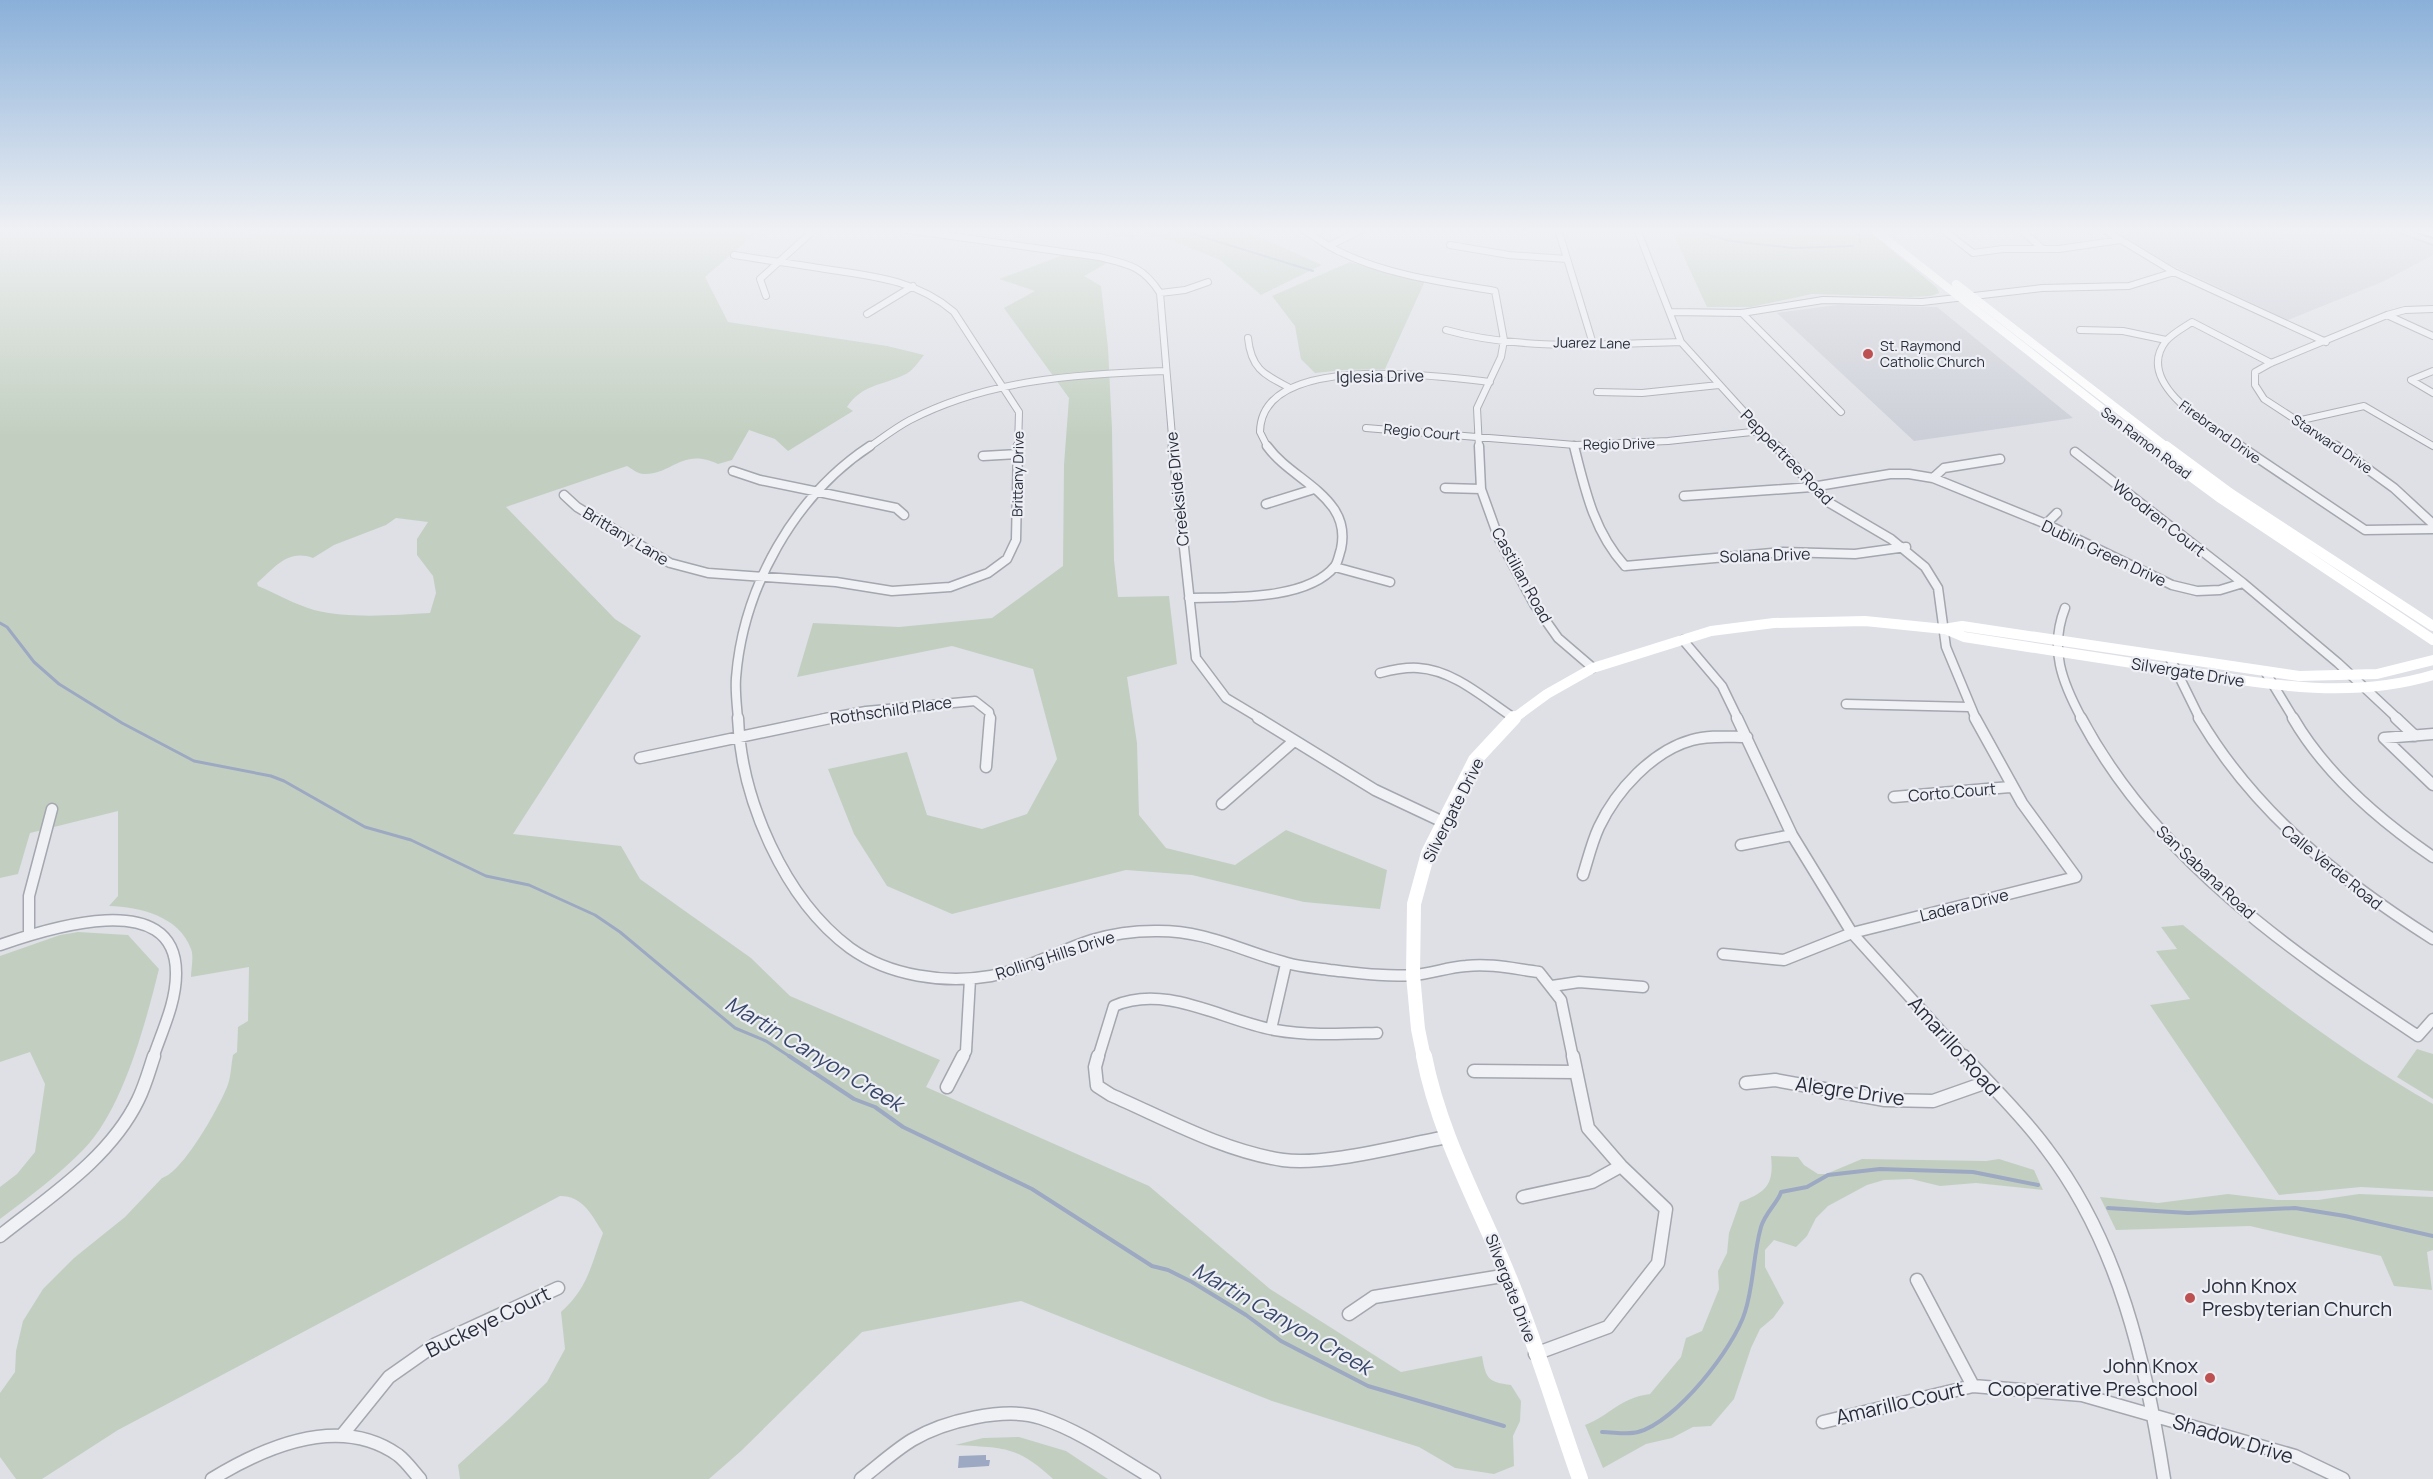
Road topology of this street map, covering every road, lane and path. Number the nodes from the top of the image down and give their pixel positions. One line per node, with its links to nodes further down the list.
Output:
1 (893, 298): 13 (street)
2 (937, 298): 29 (street, Brittany Drive)
3 (1160, 298): 25 (street, Creekside Drive)
4 (1496, 298): 19 (street, Castilian Road)
5 (1579, 298): 23 (street)
6 (1665, 298): 11 (street, Peppertree Road)
7 (1960, 298): 12 (street); 68 (street, San Ramon Road)
8 (1973, 298): 65 (street, San Ramon Road)
9 (2231, 298): 22 (street)
10 (2433, 309): 14 (street)
11 (1671, 312): 12 (street); 21 (street, Peppertree Road)
12 (1742, 313): 33 (street)
13 (867, 314)
14 (2387, 315): 17 (street); 22 (street)
15 (1446, 330): 19 (street, Juarez Lane)
16 (2080, 330): 20 (street)
17 (2433, 336)
18 (1248, 338): 30 (street)
19 (1504, 340): 23 (street, Juarez Lane); 27 (street, Castilian Road)
20 (2166, 340): 24 (street); 57 (street, Firebrand Drive)
21 (1681, 342): 23 (street, Juarez Lane); 28 (street, Peppertree Road)
22 (2326, 342): 24 (street)
23 (1593, 344)
24 (2271, 363): 34 (street, Starward Drive)
25 (1165, 371): 29 (street, Rolling Hills Drive); 63 (street, Creekside Drive)
26 (2433, 371): 32 (street)
27 (1490, 382): 30 (street, Iglesia Drive); 37 (street, Castilian Road)
28 (1719, 385): 31 (street); 36 (street, Peppertree Road)
29 (1002, 387): 41 (street, Brittany Drive); 50 (street, Rolling Hills Drive)
30 (1288, 387): 49 (street, Iglesia Drive)
31 (1597, 392)
32 (2433, 393)
33 (1841, 412)
34 (2297, 422): 39 (street); 57 (street, Starward Drive)
35 (1366, 428): 37 (street, Regio Court)
36 (1761, 431): 38 (street, Regio Drive); 46 (street, Peppertree Road)
37 (1477, 436): 38 (street, Regio Drive); 48 (street, Castilian Road)
38 (1574, 445): 58 (street, Solana Drive)
39 (2433, 446)
40 (2075, 452): 62 (street, Woodren Court)
41 (1019, 454): 42 (street); 60 (street, Brittany Drive)
42 (983, 456)
43 (2000, 459): 45 (street)
44 (733, 471): 50 (street)
45 (1933, 478): 46 (street, Dublin Green Drive); 56 (street, Dublin Green Drive)
46 (1812, 487): 52 (street, Dublin Green Drive); 58 (street, Peppertree Road)
47 (1445, 488): 48 (street)
48 (1481, 489): 72 (street, Castilian Road)
49 (1311, 490): 53 (street); 59 (street, Iglesia Drive)
50 (816, 493): 55 (street); 60 (street, Rolling Hills Drive)
51 (564, 495): 60 (street, Brittany Lane)
52 (1684, 496)
53 (1266, 504)
54 (2057, 513): 56 (street)
55 (904, 515)
56 (2046, 525): 62 (street, Dublin Green Drive)
57 (2433, 527)
58 (1906, 547): 66 (street, Peppertree Road)
59 (1335, 567): 61 (street); 63 (street)
60 (762, 575): 84 (street, Rolling Hills Drive)
61 (1390, 582)
62 (2243, 584): 77 (street)
63 (1189, 598): 87 (street, Creekside Drive)
64 (2065, 608): 69 (street)
65 (2433, 626)
66 (1944, 629): 67 (street, Silvergate Drive); 69 (street, Silvergate Drive); 81 (street, Peppertree Road)
67 (1683, 639): 72 (street, Silvergate Drive); 86 (street, Amarillo Road)
68 (2432, 641)
69 (2058, 646): 70 (street, Silvergate Drive); 73 (street, Silvergate Drive); 111 (street, San Sabana Road)
70 (2170, 658): 73 (street, Calle Verde Road); 75 (street, Silvergate Drive)
71 (2433, 660): 77 (street, Silvergate Drive)
72 (1593, 668): 82 (street, Silvergate Drive)
73 (2175, 670): 78 (street, Silvergate Drive); 103 (street, Calle Verde Road)
74 (1380, 673): 82 (street)
75 (2266, 673): 77 (street, Silvergate Drive); 78 (street)
76 (2433, 675): 79 (street, Silvergate Drive)
77 (2352, 676): 79 (street)
78 (2274, 685): 79 (street, Silvergate Drive); 98 (street)
79 (2366, 689): 85 (street)
80 (1846, 704): 81 (street)
81 (1969, 707): 91 (street, Peppertree Road)
82 (1514, 718): 95 (street, Silvergate Drive)
83 (2433, 734): 85 (street)
84 (736, 736): 88 (street); 89 (street, Rothschild Place); 108 (street, Rolling Hills Drive)
85 (2415, 736): 90 (street)
86 (1747, 737): 96 (street, Amarillo Road); 99 (street)
87 (1294, 741): 93 (street); 95 (street, Creekside Drive)
88 (640, 758)
89 (986, 767)
90 (2433, 785)
91 (2010, 787): 92 (street, Corto Court); 100 (street, Peppertree Road)
92 (1894, 797)
93 (1222, 804)
94 (52, 809): 102 (street)
95 (1443, 822): 107 (street, Silvergate Drive)
96 (1792, 835): 97 (street); 101 (street, Amarillo Road)
97 (1742, 845)
98 (2433, 857)
99 (1583, 875)
100 (2076, 877): 101 (street, Ladera Drive)
101 (1852, 933): 105 (street, Ladera Drive); 116 (street, Amarillo Road)
102 (29, 934): 104 (street); 122 (street)
103 (2433, 939)
104 (0, 945)
105 (1724, 954)
106 (1286, 964): 107 (street, Rolling Hills Drive); 108 (street, Rolling Hills Drive); 112 (street)
107 (1413, 975): 109 (street, Rolling Hills Drive); 119 (street, Silvergate Drive)
108 (970, 979): 118 (street)
109 (1552, 986): 110 (street); 115 (street)
110 (1643, 987)
111 (2433, 1019)
112 (1271, 1029): 113 (street); 119 (street)
113 (1377, 1033)
114 (1474, 1071): 115 (street)
115 (1576, 1072): 120 (street)
116 (1987, 1082): 117 (street, Alegre Drive); 129 (street, Amarillo Road)
117 (1746, 1083)
118 (947, 1087)
119 (1447, 1137): 123 (street, Silvergate Drive)
120 (1621, 1166): 121 (street); 127 (street)
121 (1523, 1197)
122 (0, 1236)
123 (1508, 1275): 126 (street); 127 (street, Silvergate Drive)
124 (1917, 1280): 128 (street)
125 (558, 1288): 131 (street, Buckeye Court)
126 (1349, 1314)
127 (1535, 1354): 136 (street, Silvergate Drive)
128 (1973, 1386): 129 (street, Amarillo Court); 130 (street, Amarillo Court)
129 (2154, 1415): 137 (street, Amarillo Road); 138 (street, Shadow Drive)
130 (1823, 1422)
131 (343, 1434): 132 (street); 133 (street)
132 (212, 1479)
133 (420, 1479)
134 (861, 1479): 135 (street)
135 (1154, 1479)
136 (1580, 1479)
137 (2164, 1479)
138 (2343, 1479)

